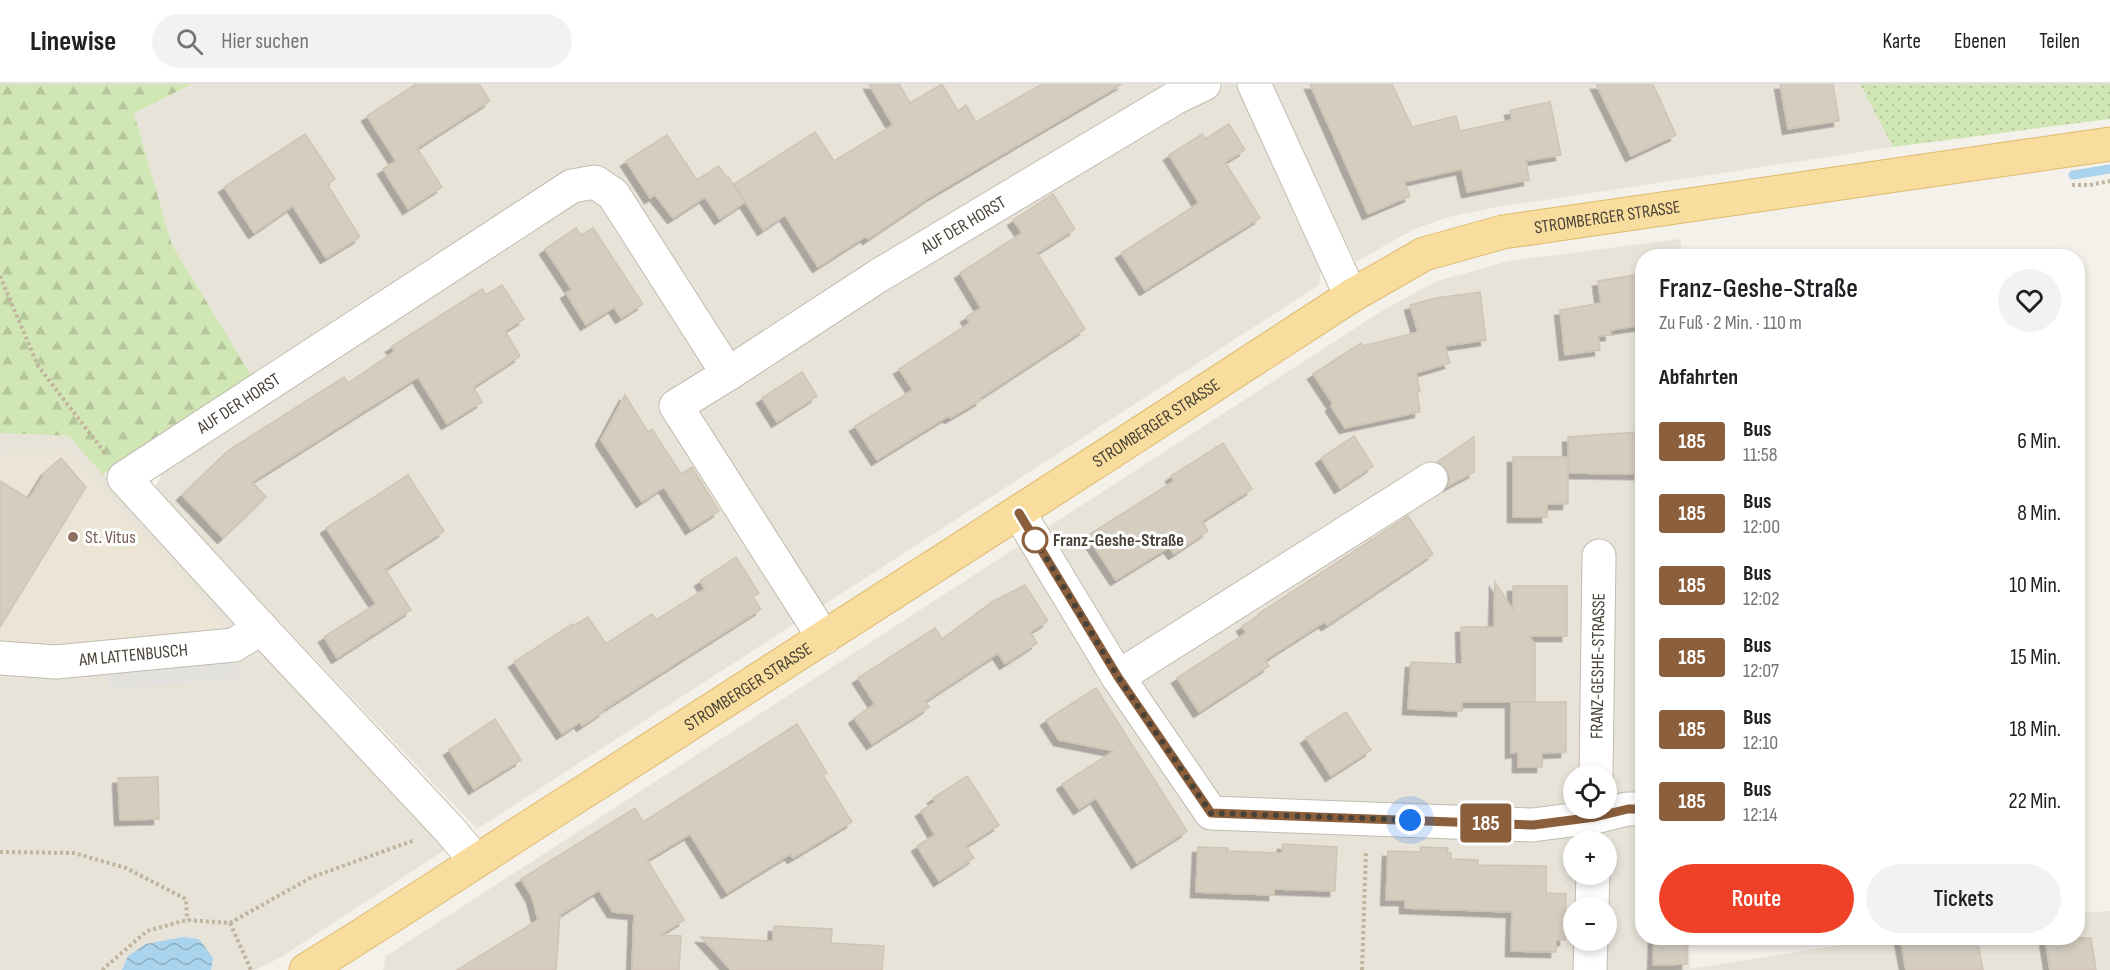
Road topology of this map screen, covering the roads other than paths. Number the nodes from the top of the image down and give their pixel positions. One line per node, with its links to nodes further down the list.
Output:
1 (1204, 84): 5 (street, AUF DER HORST)
2 (1254, 84): 4 (street)
3 (2110, 144): 4 (main road, STROMBERGER STRASSE)
4 (1351, 296): 7 (main road, STROMBERGER STRASSE)
5 (728, 375): 9 (street, AUF DER HORST); 10 (street, AUF DER HORST)
6 (1431, 478): 12 (street)
7 (1019, 513): 10 (main road, STROMBERGER STRASSE); 12 (street)
8 (1599, 556): 13 (street, FRANZ-GESHE-STRASSE)
9 (261, 628): 11 (street, AM LATTENBUSCH); 16 (street)
10 (824, 638): 16 (main road, STROMBERGER STRASSE)
11 (0, 658)
12 (1118, 677): 15 (street)
13 (1596, 765)
14 (1635, 809): 15 (street)
15 (1595, 822)
16 (476, 861): 18 (main road, STROMBERGER STRASSE)
17 (1591, 951): 19 (street)
18 (306, 970)
19 (1590, 970)

